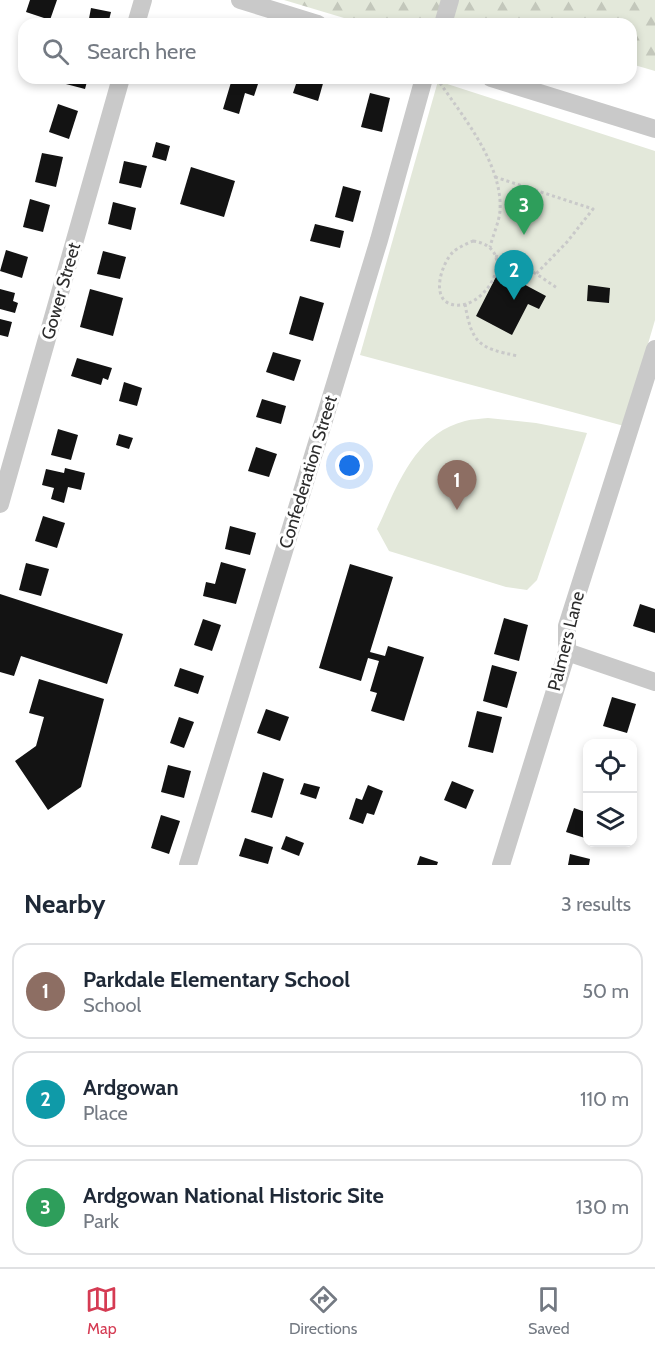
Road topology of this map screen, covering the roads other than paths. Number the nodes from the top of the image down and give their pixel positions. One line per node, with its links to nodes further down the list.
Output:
1 (143, 0): 4 (street)
2 (240, 0): 5 (street)
3 (450, 0): 6 (street)
4 (138, 18)
5 (298, 18)
6 (445, 18)
7 (119, 84): 12 (street, Gower Street)
8 (431, 84): 15 (street, Confederation Street)
9 (510, 84): 10 (street)
10 (655, 129)
11 (655, 349): 13 (street, Palmers Lane)
12 (0, 504)
13 (567, 652): 14 (street); 16 (street, Palmers Lane)
14 (655, 682)
15 (188, 865)
16 (501, 865)

